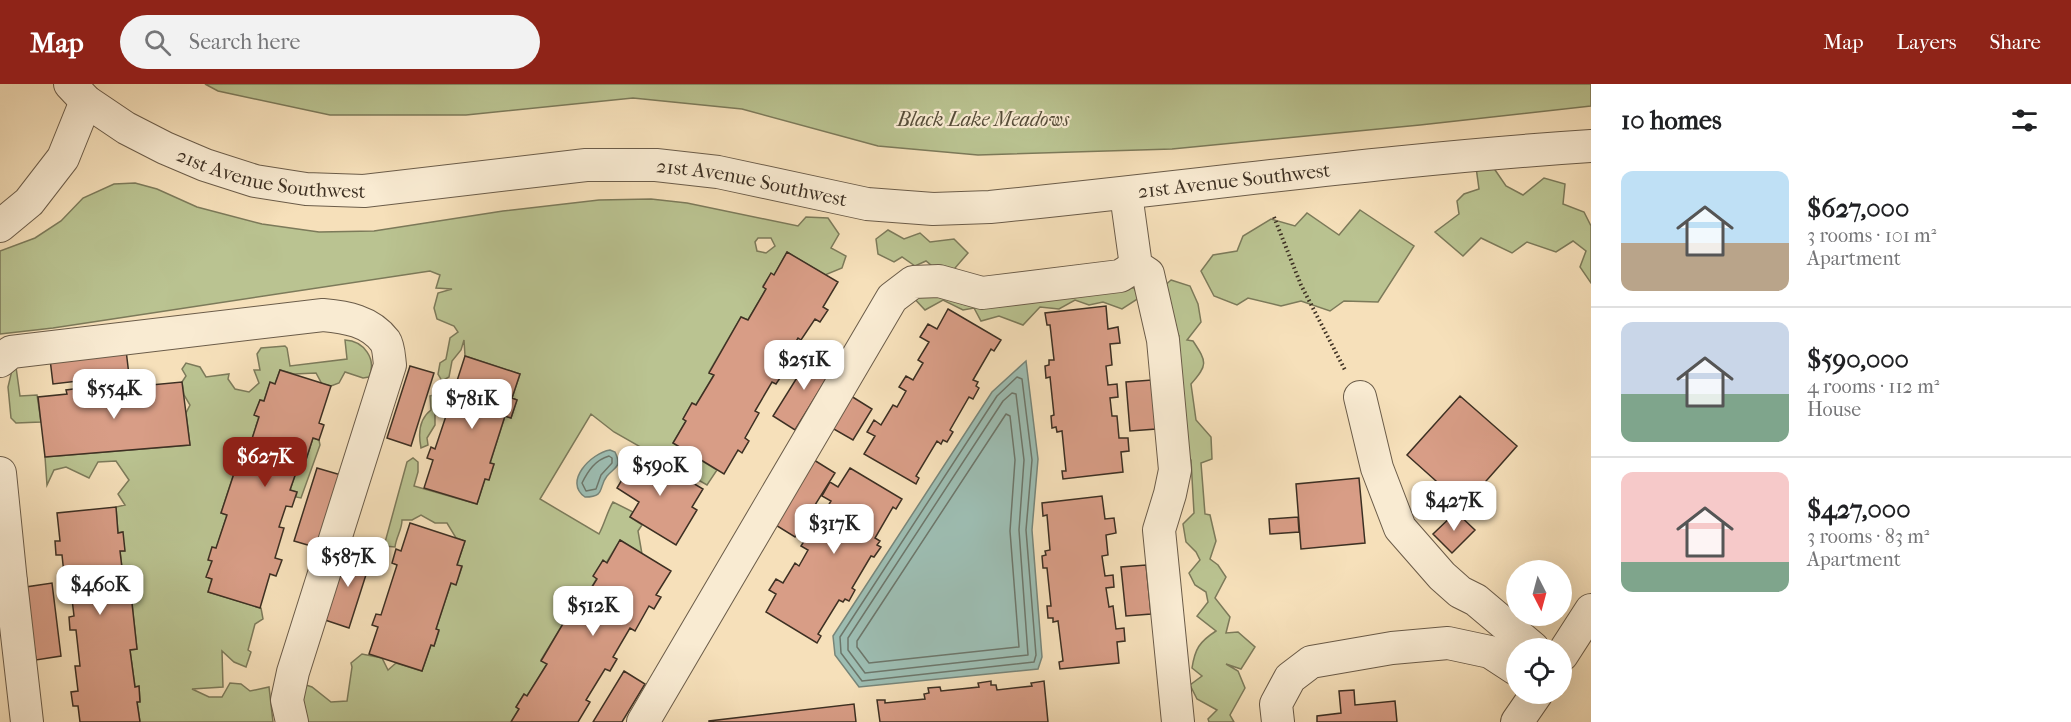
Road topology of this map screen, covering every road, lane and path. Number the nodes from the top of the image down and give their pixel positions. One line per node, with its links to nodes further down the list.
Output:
1 (78, 93): 3 (street, 21st Avenue Southwest); 5 (street, 21st Avenue Southwest)
2 (1591, 146): 3 (street, 21st Avenue Southwest)
3 (1126, 194): 6 (street)
4 (1274, 216): 8 (path)
5 (0, 226)
6 (1136, 266): 18 (street); 19 (street)
7 (0, 361): 17 (street)
8 (1360, 397): 12 (street)
9 (0, 473): 10 (street)
10 (5, 583): 16 (street)
11 (1591, 610): 13 (street)
12 (1521, 638)
13 (1572, 639)
14 (1506, 662): 20 (street)
15 (1529, 704): 21 (street)
16 (27, 722)
17 (292, 722)
18 (643, 722)
19 (1178, 722)
20 (1278, 722)
21 (1517, 722)

